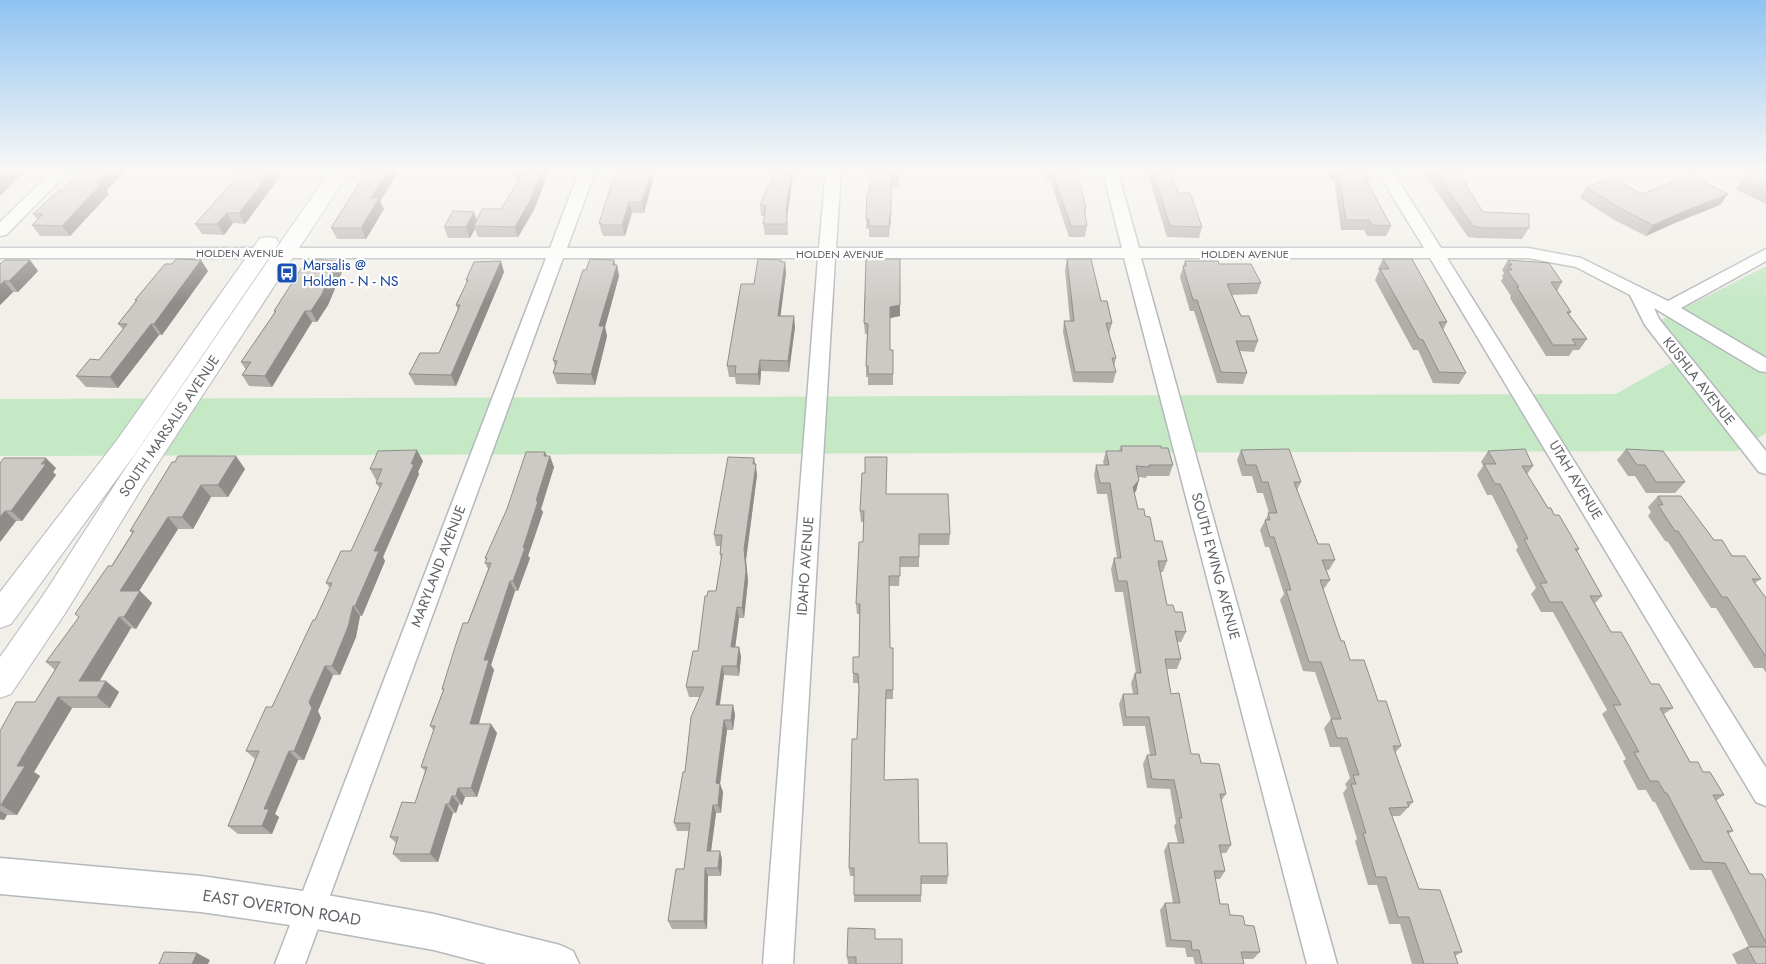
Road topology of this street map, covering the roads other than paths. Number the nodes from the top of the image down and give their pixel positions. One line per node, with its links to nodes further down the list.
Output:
1 (17, 214): 8 (street)
2 (295, 214): 10 (main road, SOUTH MARSALIS AVENUE)
3 (304, 214): 10 (main road, SOUTH MARSALIS AVENUE)
4 (572, 214): 12 (street, MARYLAND AVENUE)
5 (829, 214): 13 (street, IDAHO AVENUE)
6 (1121, 214): 14 (street, SOUTH EWING AVENUE)
7 (1411, 214): 11 (street, UTAH AVENUE)
8 (0, 231)
9 (0, 253): 10 (street, HOLDEN AVENUE)
10 (272, 253): 12 (street, HOLDEN AVENUE); 20 (main road, SOUTH MARSALIS AVENUE); 21 (main road, SOUTH MARSALIS AVENUE)
11 (1435, 253): 14 (street, HOLDEN AVENUE); 16 (street, HOLDEN AVENUE); 22 (street, UTAH AVENUE)
12 (557, 254): 13 (street, HOLDEN AVENUE); 24 (street, MARYLAND AVENUE)
13 (826, 254): 14 (street, HOLDEN AVENUE); 27 (street, IDAHO AVENUE)
14 (1132, 254): 28 (street, SOUTH EWING AVENUE)
15 (1766, 254): 17 (street)
16 (1638, 292): 17 (street, HOLDEN AVENUE); 19 (street, KUSHLA AVENUE)
17 (1668, 308): 18 (street, HOLDEN AVENUE)
18 (1766, 366)
19 (1766, 466)
20 (0, 615)
21 (0, 684)
22 (1766, 793)
23 (0, 876): 24 (street, EAST OVERTON ROAD)
24 (310, 910): 25 (street, MARYLAND AVENUE); 26 (street, EAST OVERTON ROAD)
25 (290, 964)
26 (560, 964)
27 (778, 964)
28 (1322, 964)

